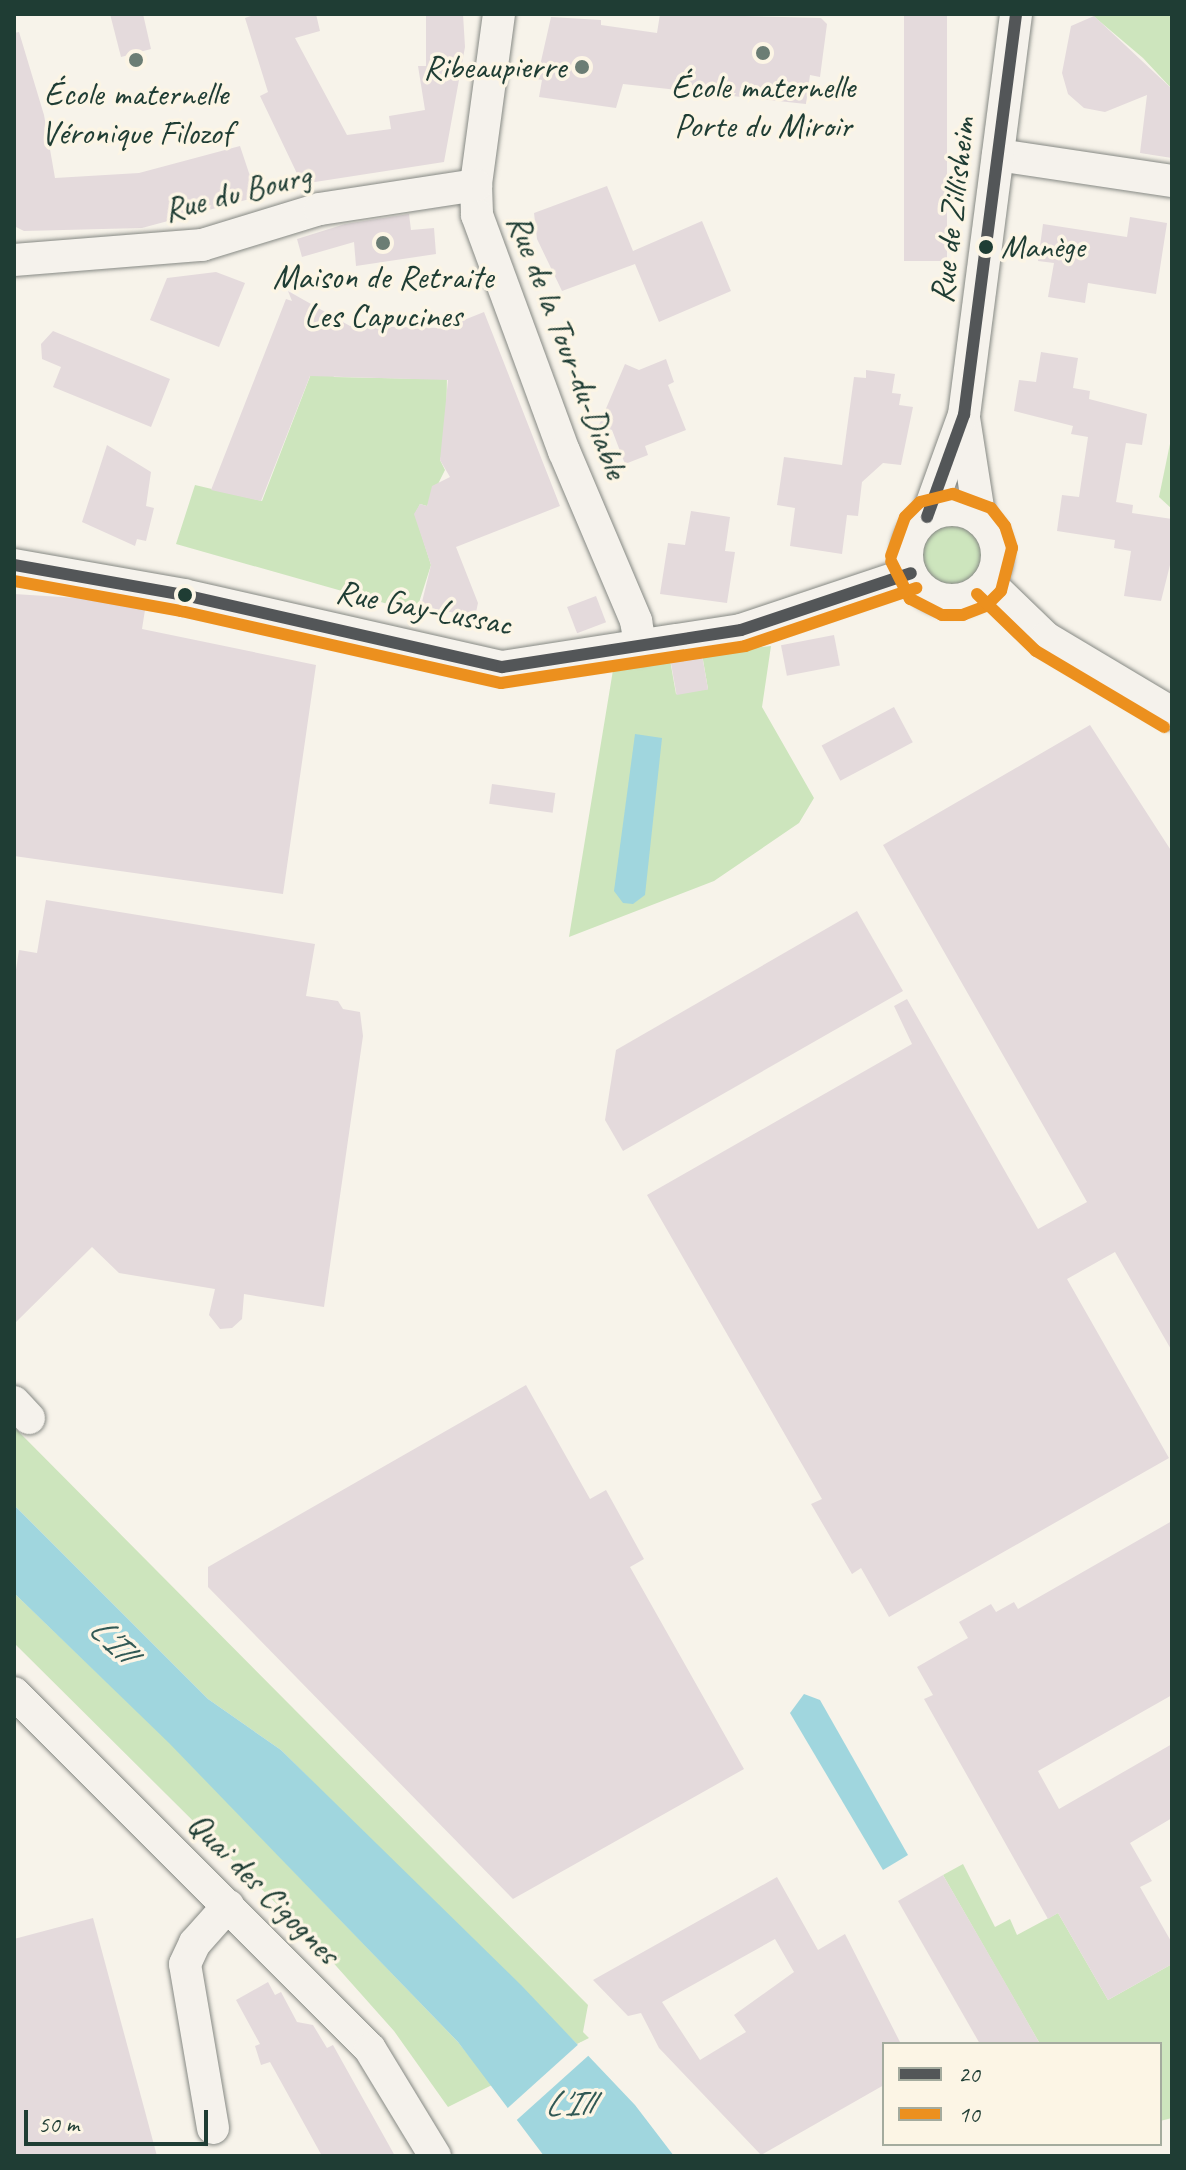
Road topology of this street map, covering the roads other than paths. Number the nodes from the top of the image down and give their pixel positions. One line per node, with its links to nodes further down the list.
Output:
1 (499, 14): 5 (street, Rue de la Tour-du-Diable)
2 (1016, 14): 3 (street, Rue de Zillisheim)
3 (998, 155): 4 (street); 7 (street, Rue de Zillisheim)
4 (1172, 181)
5 (476, 185): 6 (street, Rue du Bourg); 13 (street, Rue de la Tour-du-Diable)
6 (14, 260)
7 (964, 415): 8 (street, Rue de Zillisheim); 9 (street, Rue de Zillisheim)
8 (927, 517): 9 (street); 11 (street)
9 (980, 520): 12 (street)
10 (14, 565): 13 (street, Rue Gay-Lussac)
11 (911, 573): 12 (street); 13 (street, Rue Gay-Lussac)
12 (988, 582): 14 (street)
13 (641, 648)
14 (1172, 713)
15 (14, 1693): 16 (street, Quai des Cigognes)
16 (228, 1906): 17 (street); 18 (street, Quai des Cigognes)
17 (213, 2128)
18 (435, 2156)

